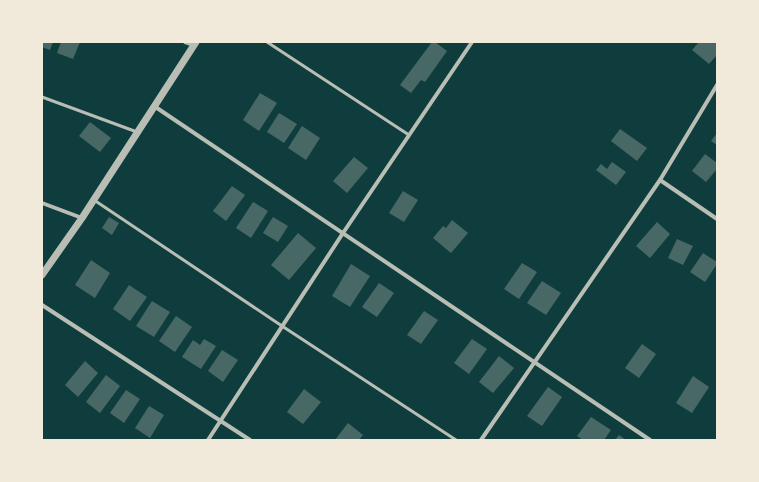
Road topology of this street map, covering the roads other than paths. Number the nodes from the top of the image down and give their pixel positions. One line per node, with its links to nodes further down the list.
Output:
1 (185, 42): 4 (street)
2 (267, 42): 9 (lane)
3 (472, 42): 9 (street)
4 (195, 44): 7 (street)
5 (717, 85): 10 (street)
6 (42, 97): 8 (lane)
7 (154, 106): 8 (street); 15 (street)
8 (137, 132): 11 (street)
9 (409, 135): 15 (street)
10 (660, 180): 14 (street); 19 (street)
11 (94, 200): 13 (street); 18 (lane)
12 (42, 204): 13 (street)
13 (82, 218): 16 (street)
14 (717, 219)
15 (343, 233): 18 (street); 19 (street)
16 (42, 275)
17 (42, 305): 20 (street)
18 (282, 326): 20 (street); 23 (lane)
19 (534, 362): 24 (street); 25 (street)
20 (221, 421): 21 (street); 22 (street)
21 (208, 440)
22 (250, 440)
23 (456, 440)
24 (481, 440)
25 (650, 440)

